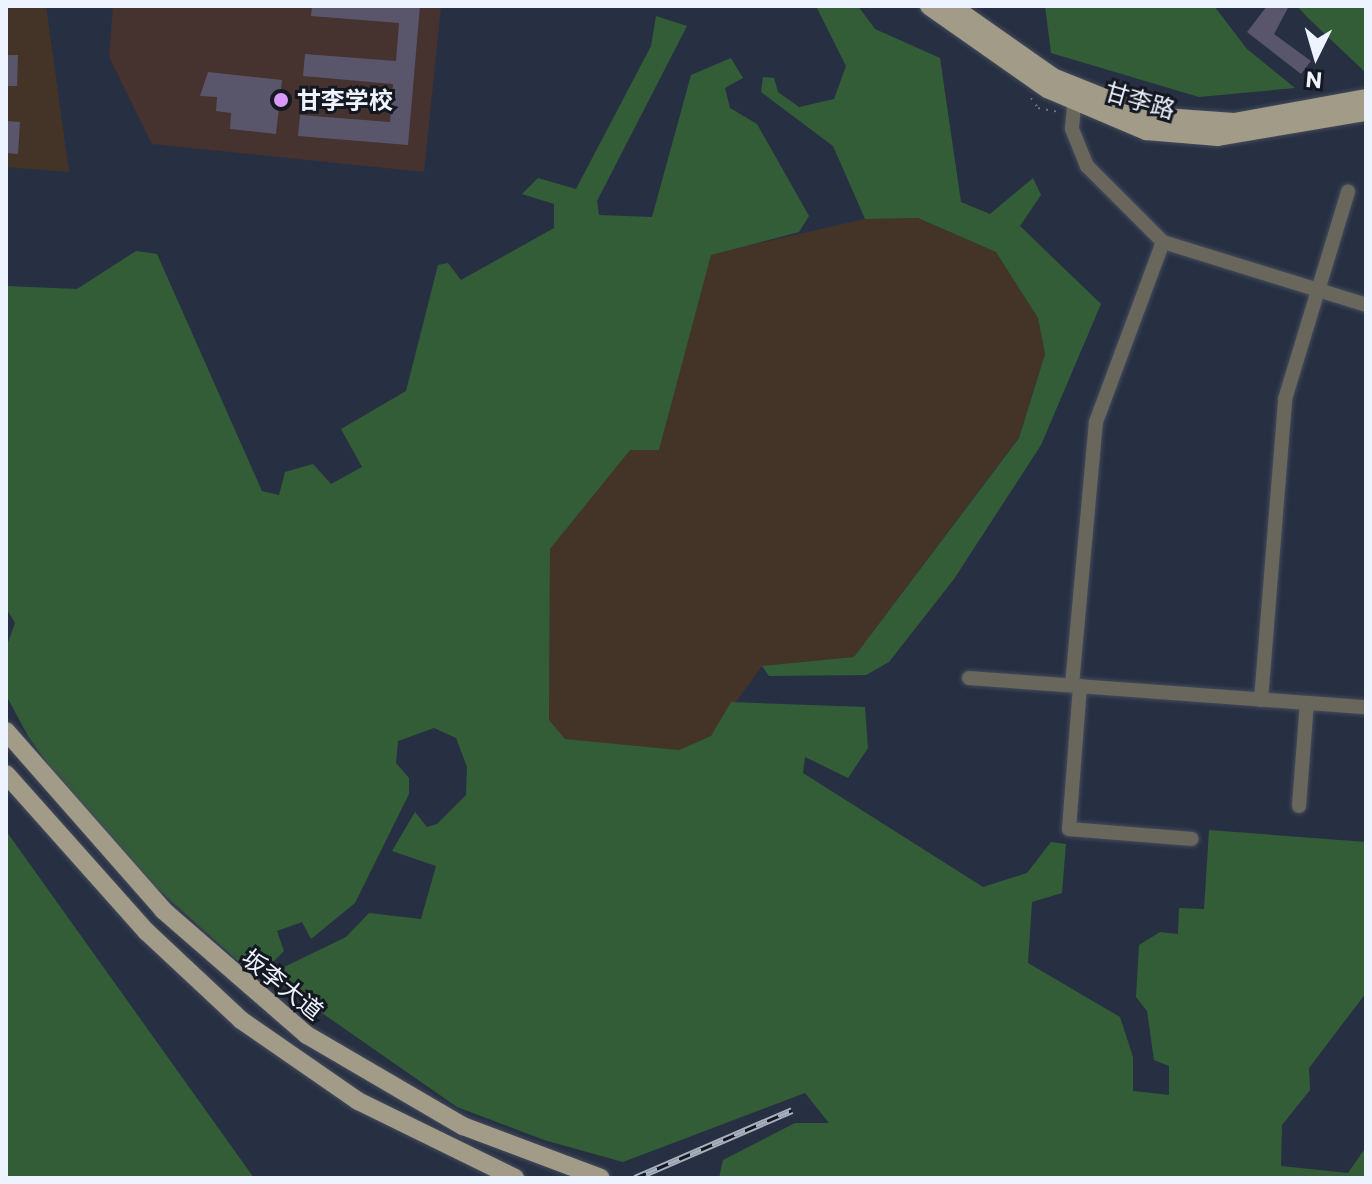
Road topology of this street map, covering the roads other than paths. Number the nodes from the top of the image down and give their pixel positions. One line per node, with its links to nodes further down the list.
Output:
1 (929, 6): 3 (main road, 甘李路)
2 (952, 6): 3 (main road, 甘李路)
3 (1074, 96): 4 (main road, 甘李路); 5 (main road, 甘李路); 7 (street)
4 (1366, 98)
5 (1366, 112)
6 (1348, 191): 8 (street)
7 (1163, 242): 8 (street); 11 (street)
8 (1316, 289): 9 (street); 12 (street)
9 (1366, 305)
10 (969, 678): 11 (street)
11 (1076, 685): 12 (street); 18 (street)
12 (1261, 700): 13 (street)
13 (1307, 703): 14 (street); 17 (street)
14 (1366, 707)
15 (6, 731): 20 (main road, 坂李大道)
16 (6, 774): 19 (main road)
17 (1299, 806)
18 (1192, 839)
19 (515, 1178)
20 (601, 1178)

